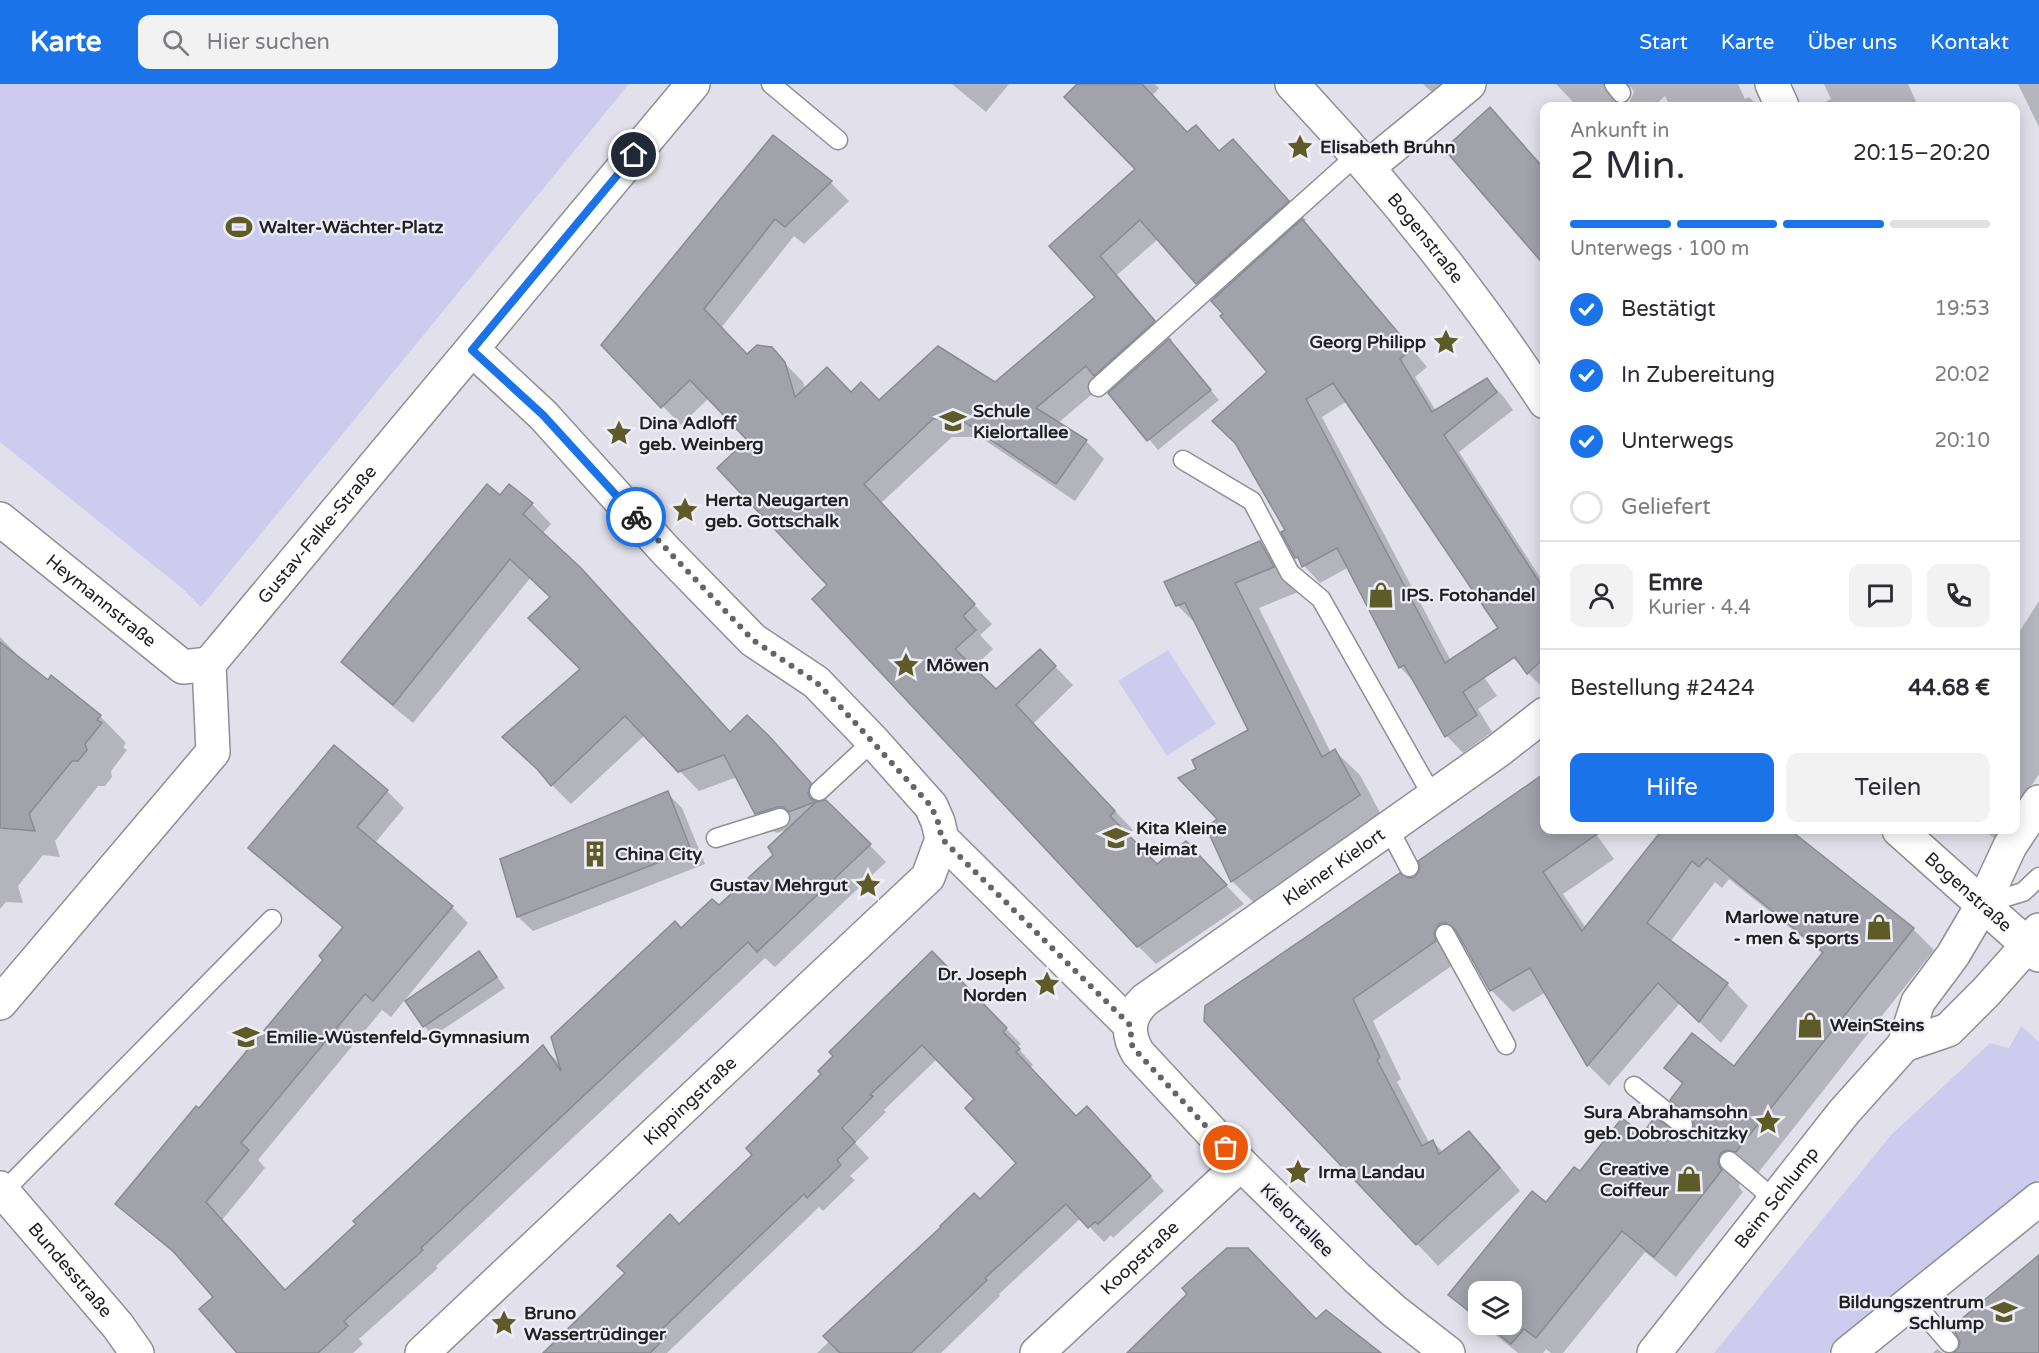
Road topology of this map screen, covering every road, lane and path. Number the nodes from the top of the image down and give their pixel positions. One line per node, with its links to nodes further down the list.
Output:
1 (693, 84): 9 (street, Gustav-Falke-Straße)
2 (771, 84): 7 (lane)
3 (1292, 84): 8 (street, Bogenstraße)
4 (1469, 84): 8 (street)
5 (1772, 84): 6 (street)
6 (1780, 102)
7 (838, 140)
8 (1363, 161): 10 (lane); 11 (street, Bogenstraße)
9 (472, 350): 14 (street, Gustav-Falke-Straße); 16 (street, Kielortallee)
10 (1098, 387)
11 (1540, 394)
12 (1184, 460): 18 (lane)
13 (0, 519): 14 (street, Heymannstraße)
14 (209, 664): 33 (street)
15 (1540, 718): 18 (street, Kleiner Kielort)
16 (873, 741): 17 (lane); 26 (street, Kielortallee)
17 (819, 791)
18 (1433, 797): 21 (street, Kleiner Kielort)
19 (2039, 802): 22 (street, Beim Schlump)
20 (780, 818): 25 (lane)
21 (1388, 827): 27 (lane); 34 (street, Kleiner Kielort)
22 (2020, 831)
23 (1904, 834): 29 (street, Bogenstraße)
24 (2018, 834): 29 (street, Beim Schlump)
25 (716, 838)
26 (942, 839): 34 (street, Kielortallee); 47 (street, Kippingstraße)
27 (1409, 867)
28 (2039, 877): 29 (lane)
29 (1983, 904): 32 (street, Bogenstraße); 36 (street, Beim Schlump)
30 (272, 919): 41 (lane)
31 (1445, 934): 35 (lane)
32 (2035, 943): 36 (street, Beim Schlump)
33 (0, 1003)
34 (1130, 1025): 40 (street, Kielortallee)
35 (1506, 1045)
36 (1904, 1045): 42 (street, Beim Schlump)
37 (1634, 1086): 38 (lane)
38 (1683, 1125)
39 (1729, 1161): 42 (lane)
40 (1241, 1164): 48 (street, Koopstraße); 49 (street, Kielortallee)
41 (2, 1190): 46 (street, Bundesstraße)
42 (1774, 1198): 50 (street, Beim Schlump)
43 (2039, 1198): 44 (street)
44 (1913, 1301): 45 (lane); 51 (street)
45 (1949, 1343)
46 (137, 1353)
47 (422, 1353)
48 (1037, 1353)
49 (1448, 1353)
50 (1654, 1353)
51 (1848, 1353)

